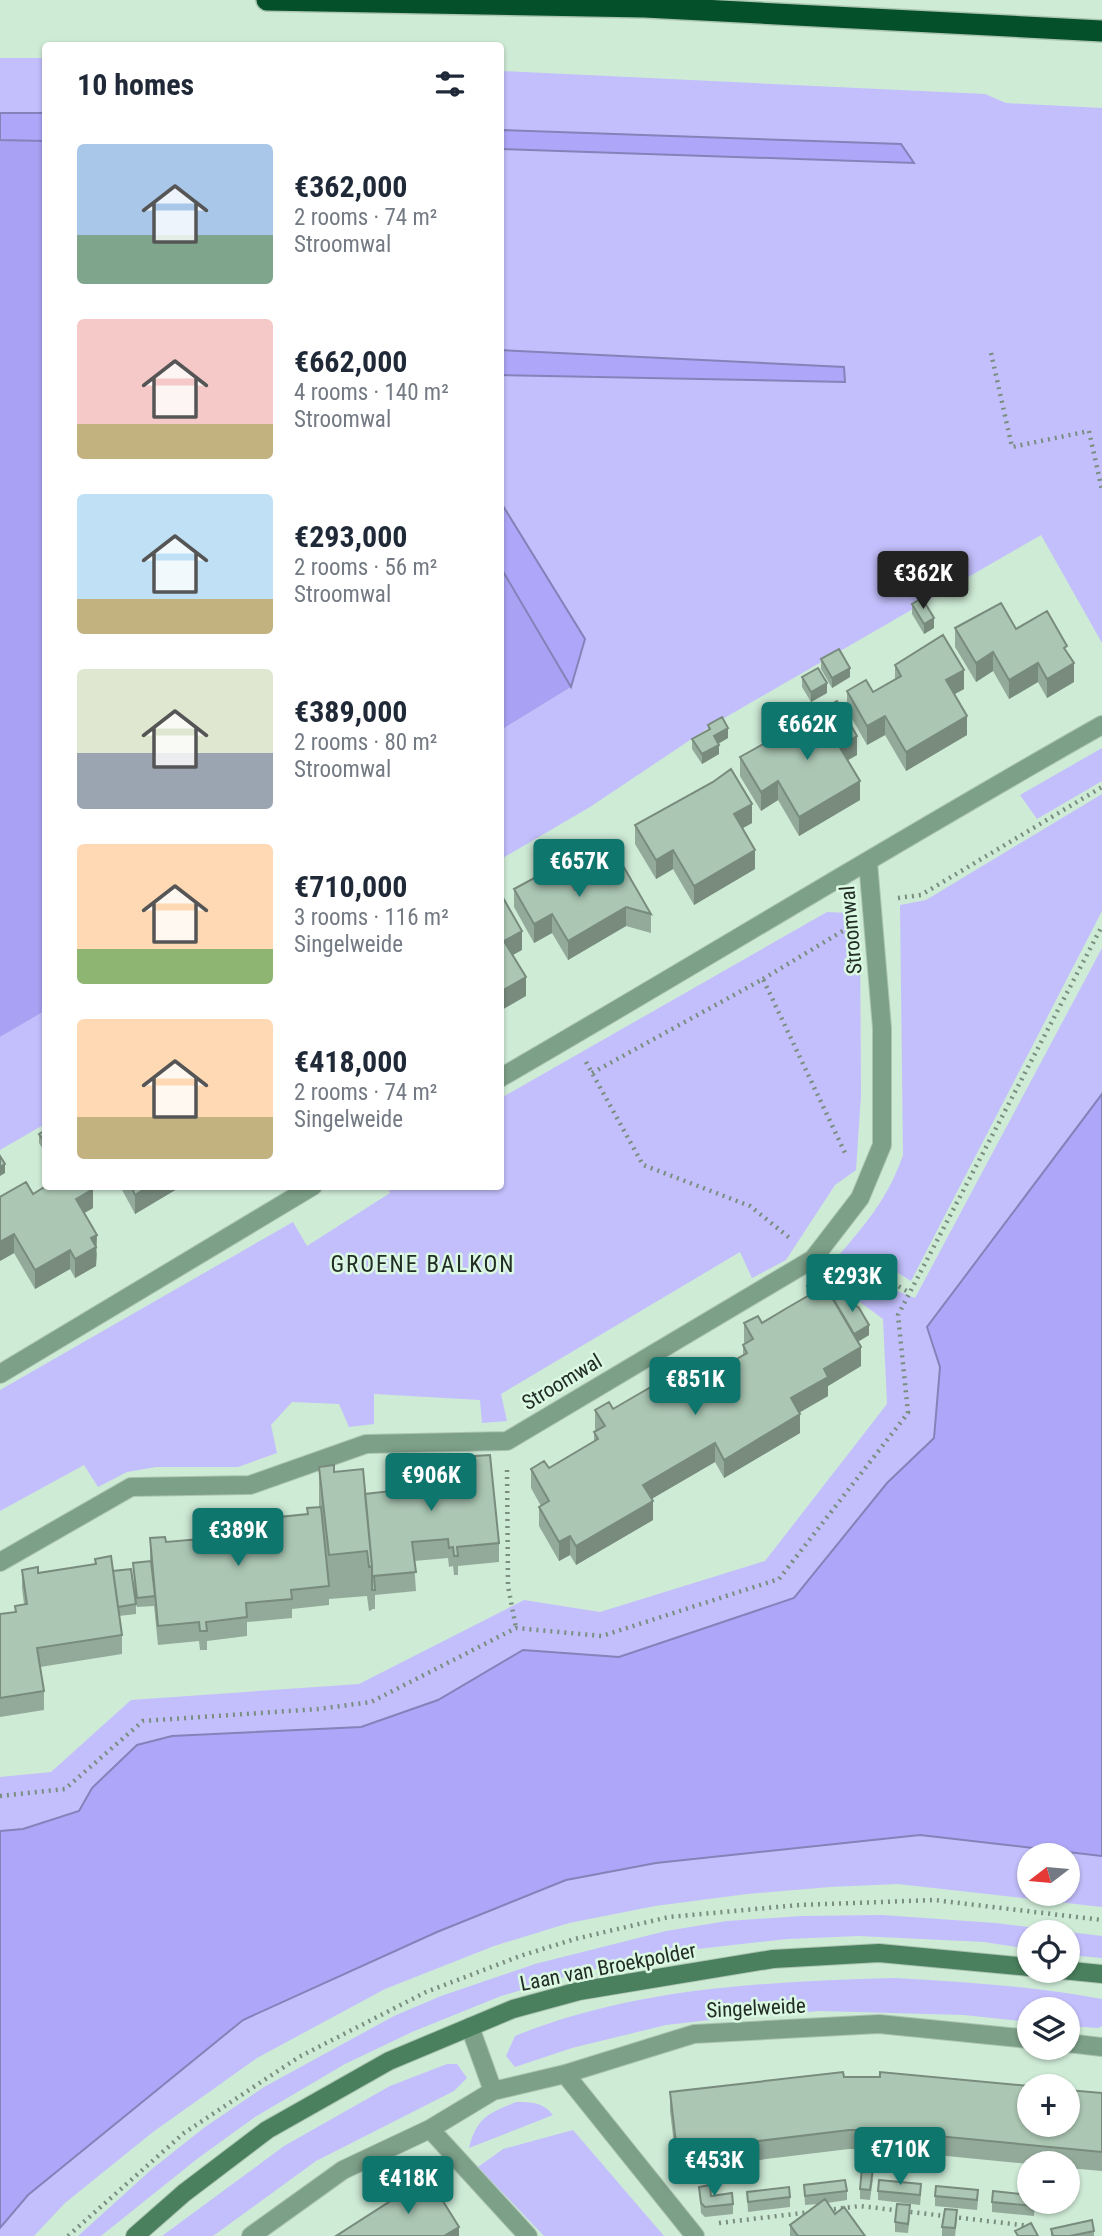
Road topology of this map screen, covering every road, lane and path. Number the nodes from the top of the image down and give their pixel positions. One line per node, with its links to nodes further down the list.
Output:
1 (267, 0): 2 (highway)
2 (1102, 31)
3 (992, 352): 4 (path)
4 (1102, 490)
5 (1102, 725): 7 (street, Stroomwal)
6 (1102, 787): 8 (path)
7 (868, 862): 8 (street, Stroomwal); 11 (street, Stroomwal)
8 (872, 913): 10 (path); 15 (street, Stroomwal)
9 (1102, 926): 18 (path)
10 (763, 979): 12 (path); 15 (path)
11 (572, 1037): 12 (path); 13 (street, Stroomwal)
12 (592, 1073): 16 (path)
13 (504, 1076)
14 (306, 1190): 19 (street)
15 (863, 1190): 17 (street, Stroomwal)
16 (788, 1237)
17 (813, 1259): 18 (path); 20 (street, Stroomwal)
18 (910, 1293): 22 (path)
19 (0, 1374)
20 (507, 1441): 21 (street, Stroomwal); 22 (path)
21 (0, 1562)
22 (516, 1628): 23 (path)
23 (0, 1796)
24 (1017, 1966): 27 (main road, Laan van Broekpolder)
25 (1080, 1972): 26 (main road)
26 (1102, 1974)
27 (470, 2027): 32 (street); 36 (main road, Laan van Broekpolder)
28 (1017, 2038): 31 (street, Singelweide)
29 (1080, 2044): 30 (street)
30 (1102, 2047)
31 (565, 2074): 32 (street, Singelweide); 35 (street)
32 (493, 2091): 33 (street, Singelweide)
33 (430, 2129): 37 (street, Singelweide); 38 (street)
34 (1031, 2226): 35 (path)
35 (692, 2232)
36 (135, 2236)
37 (251, 2236)
38 (528, 2236)

